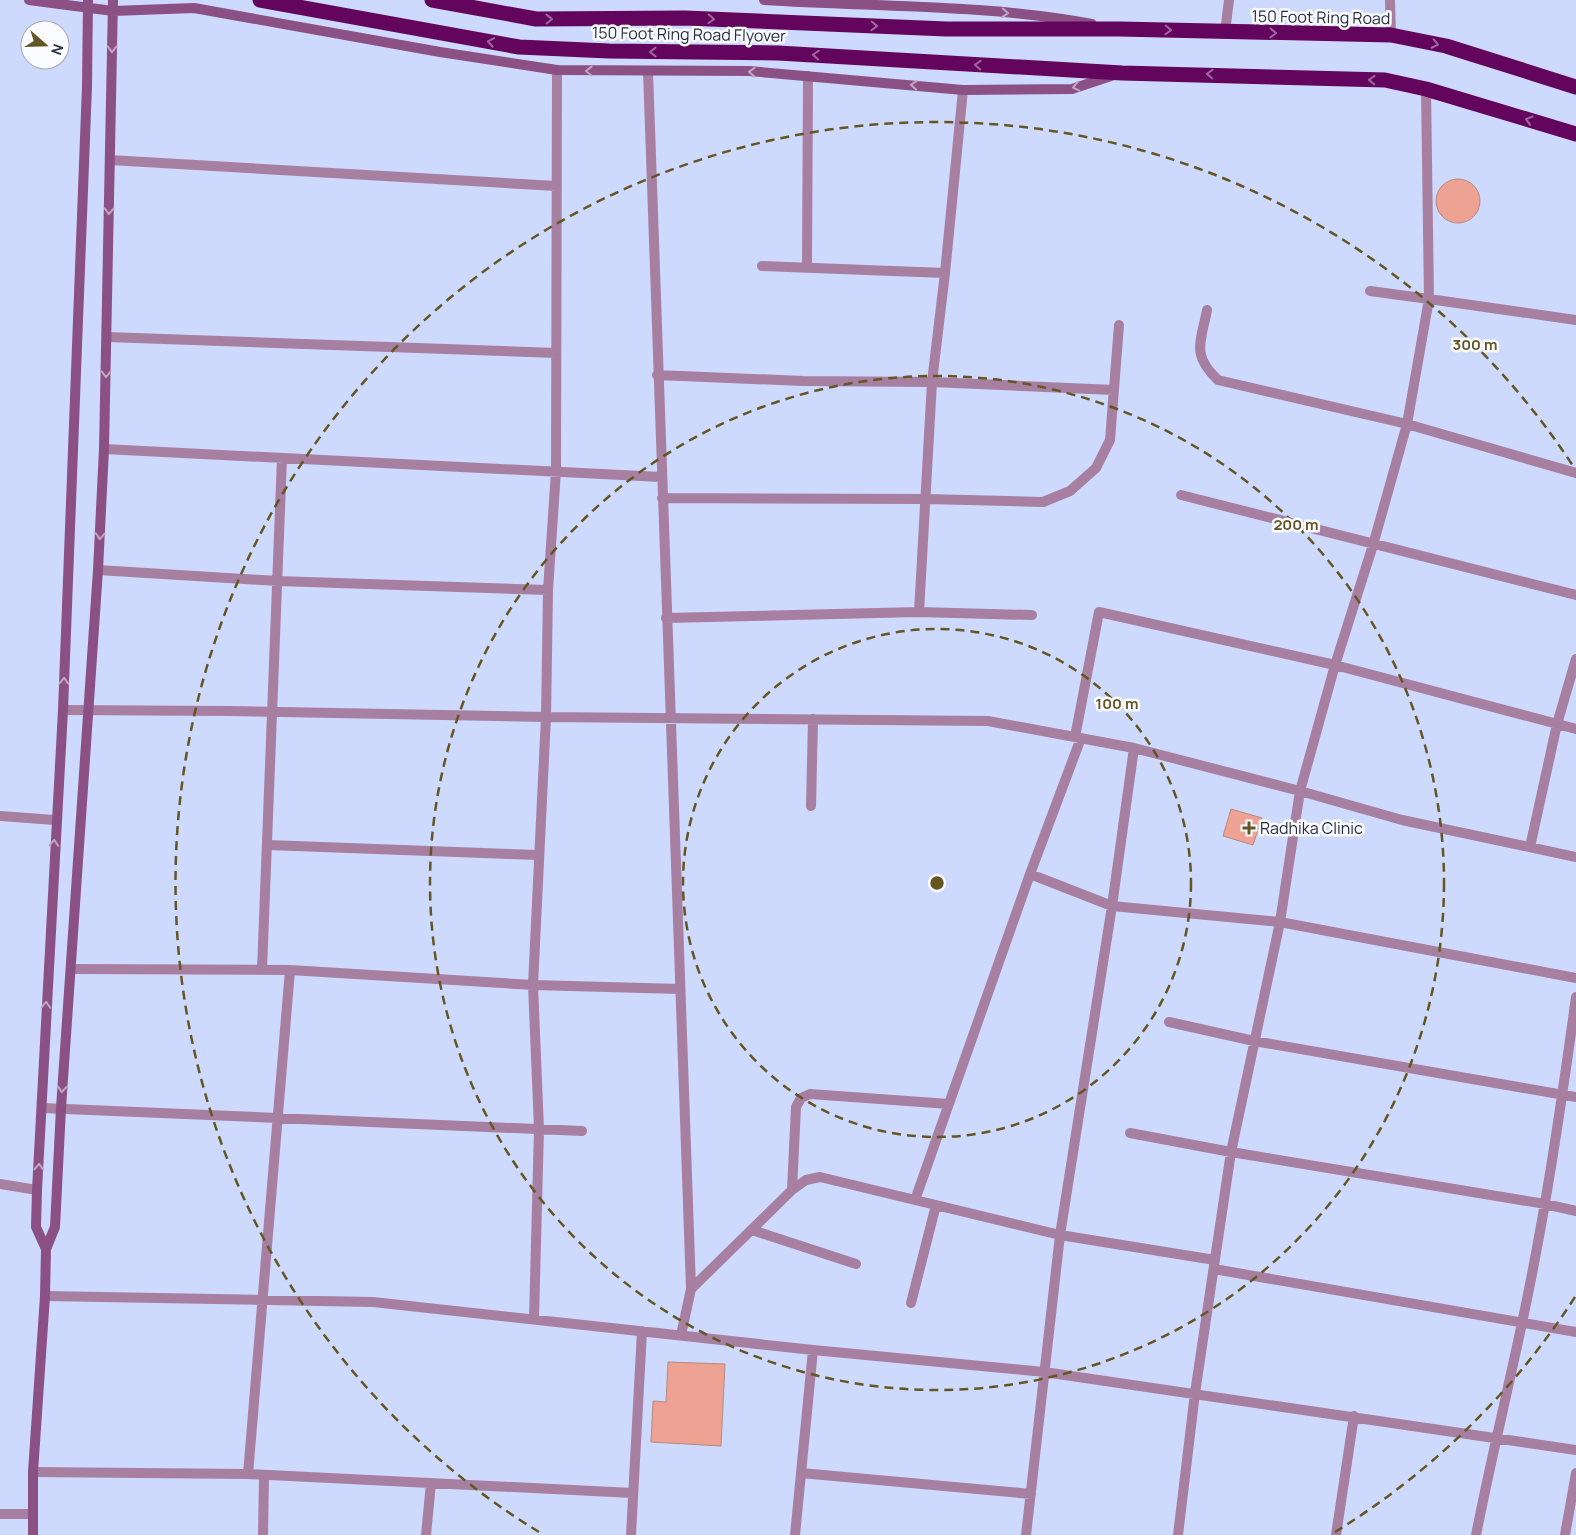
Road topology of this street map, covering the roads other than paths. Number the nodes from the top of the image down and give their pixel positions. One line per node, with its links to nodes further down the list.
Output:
1 (29, 0): 7 (street)
2 (260, 0): 15 (highway, 150 Foot Ring Road Flyover, one-way to 2)
3 (432, 0): 10 (highway, 150 Foot Ring Road Flyover, one-way to 10)
4 (764, 0): 9 (street)
5 (1229, 0): 11 (street)
6 (1390, 0): 12 (street)
7 (88, 4): 8 (street); 55 (street, one-way to 7)
8 (113, 5): 13 (street); 21 (street, one-way to 21)
9 (963, 5): 10 (street, one-way to 10)
10 (1119, 29): 11 (highway, 150 Foot Ring Road, one-way to 11)
11 (1224, 32): 12 (highway, 150 Foot Ring Road, one-way to 12)
12 (1391, 35): 17 (highway, 150 Foot Ring Road, one-way to 17)
13 (557, 70): 14 (street, one-way to 13); 22 (street)
14 (648, 71): 16 (street, one-way to 14); 33 (street)
15 (1122, 73): 18 (highway, one-way to 15); 19 (street, one-way to 19)
16 (808, 76): 19 (street, one-way to 16); 24 (street)
17 (1576, 86)
18 (1426, 89): 20 (highway, one-way to 18); 27 (street)
19 (963, 90): 25 (street)
20 (1576, 134)
21 (110, 160): 22 (street); 31 (street, one-way to 31)
22 (556, 186): 32 (street)
23 (762, 266): 24 (street)
24 (807, 267): 25 (street)
25 (945, 273): 34 (street)
26 (1370, 291): 27 (street)
27 (1429, 299): 29 (street); 36 (street)
28 (1207, 310): 36 (street)
29 (1576, 320)
30 (1119, 325): 35 (street)
31 (107, 337): 32 (street); 37 (street, one-way to 37)
32 (556, 353): 39 (street)
33 (657, 375): 34 (street); 41 (street)
34 (932, 382): 35 (street); 44 (street)
35 (1114, 390): 44 (street)
36 (1407, 424): 40 (street); 45 (street)
37 (104, 449): 38 (street); 46 (street, one-way to 46)
38 (282, 458): 39 (street); 47 (street)
39 (556, 472): 41 (street); 48 (street)
40 (1576, 473)
41 (661, 477): 43 (street)
42 (1181, 495): 45 (street)
43 (662, 498): 44 (street); 52 (street)
44 (926, 499): 50 (street)
45 (1373, 545): 49 (street); 54 (street)
46 (98, 570): 47 (street); 56 (street)
47 (278, 581): 48 (street); 57 (street)
48 (548, 590): 59 (street)
49 (1576, 595)
50 (919, 612): 51 (street); 52 (street)
51 (1032, 615)
52 (666, 618): 58 (street)
53 (1576, 659): 61 (street)
54 (1335, 665): 61 (street); 63 (street); 65 (street)
55 (63, 710): 56 (street); 68 (street)
56 (88, 710): 57 (street); 76 (street)
57 (273, 712): 59 (street); 69 (street)
58 (670, 717): 59 (street); 60 (street); 81 (street)
59 (546, 718): 71 (street)
60 (813, 719): 63 (street); 66 (street)
61 (1557, 724): 62 (street); 70 (street)
62 (1576, 729)
63 (1078, 738): 64 (street); 73 (street)
64 (1134, 748): 65 (street); 74 (street)
65 (1300, 790): 70 (street); 75 (street)
66 (811, 806)
67 (0, 816): 68 (street)
68 (55, 820): 88 (street, one-way to 68)
69 (268, 845): 71 (street); 77 (street)
70 (1530, 847): 72 (street)
71 (538, 855): 80 (street)
72 (1576, 857)
73 (1030, 874): 74 (street); 87 (street)
74 (1112, 906): 75 (street); 103 (street)
75 (1280, 922): 79 (street); 84 (street)
76 (72, 969): 77 (street); 89 (street, one-way to 89)
77 (262, 970): 78 (street)
78 (290, 970): 80 (street); 90 (street)
79 (1576, 978)
80 (533, 986): 81 (street); 91 (street)
81 (680, 989): 107 (street)
82 (1576, 997): 85 (street)
83 (1169, 1022): 84 (street)
84 (1254, 1041): 85 (street); 94 (street)
85 (1562, 1094): 86 (street); 99 (street)
86 (1576, 1097)
87 (949, 1104): 97 (street); 98 (street)
88 (42, 1108): 89 (street); 96 (street, one-way to 88)
89 (61, 1108): 90 (street); 104 (street)
90 (278, 1119): 91 (street); 109 (street)
91 (539, 1129): 92 (street); 111 (street)
92 (582, 1131)
93 (1130, 1133): 94 (street)
94 (1231, 1152): 99 (street); 106 (street)
95 (0, 1184): 96 (street)
96 (37, 1190): 104 (street)
97 (792, 1190): 98 (street); 102 (street)
98 (915, 1200): 100 (street)
99 (1545, 1204): 101 (street); 112 (street)
100 (936, 1205): 103 (street); 110 (street)
101 (1576, 1211)
102 (752, 1230): 105 (street); 107 (street)
103 (1060, 1235): 106 (street); 117 (street)
104 (46, 1249): 108 (street)
105 (856, 1264)
106 (1214, 1264): 112 (street); 118 (street)
107 (691, 1289): 115 (street)
108 (45, 1296): 109 (street); 122 (street)
109 (262, 1300): 111 (street); 125 (street)
110 (911, 1303)
111 (534, 1319): 113 (street)
112 (1522, 1323): 114 (street); 120 (street)
113 (642, 1331): 115 (street); 128 (street)
114 (1576, 1332)
115 (681, 1335): 116 (street)
116 (814, 1350): 117 (street); 124 (street)
117 (1044, 1372): 118 (street); 129 (street)
118 (1195, 1393): 119 (street); 138 (street)
119 (1354, 1416): 120 (street); 139 (street)
120 (1495, 1438): 121 (street); 140 (street)
121 (1576, 1450)
122 (33, 1472): 125 (street); 131 (street)
123 (1576, 1472): 141 (street)
124 (801, 1473): 129 (street); 136 (street)
125 (248, 1474): 126 (street)
126 (264, 1475): 127 (street); 133 (street)
127 (431, 1483): 128 (street); 134 (street)
128 (633, 1493): 135 (street)
129 (1031, 1494): 137 (street)
130 (0, 1514): 131 (street)
131 (33, 1514): 132 (street)
132 (34, 1535)
133 (263, 1535)
134 (426, 1535)
135 (631, 1535)
136 (795, 1535)
137 (1026, 1535)
138 (1178, 1535)
139 (1336, 1535)
140 (1476, 1535)
141 (1565, 1535)

